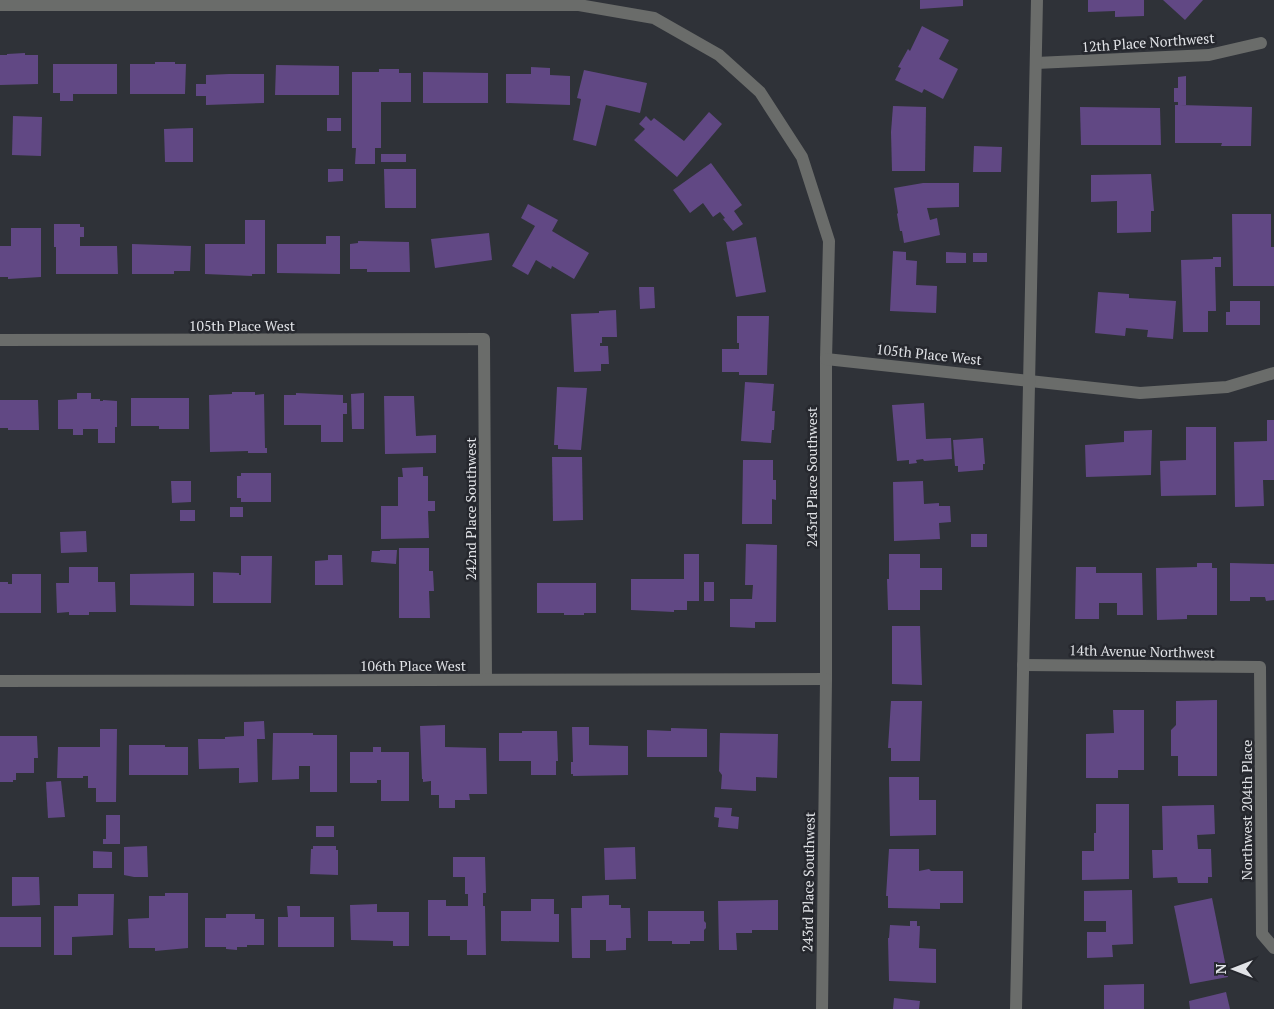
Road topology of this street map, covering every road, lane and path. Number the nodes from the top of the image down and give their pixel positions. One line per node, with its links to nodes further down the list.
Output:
1 (1037, 0): 4 (street)
2 (0, 5): 7 (street, 243rd Place Southwest)
3 (1261, 43): 4 (street, 12th Place Northwest)
4 (1036, 63): 9 (street)
5 (484, 339): 6 (street, 105th Place West); 12 (street, 242nd Place Southwest)
6 (0, 340)
7 (826, 359): 9 (street, 105th Place West); 13 (street, 243rd Place Southwest)
8 (1274, 373): 9 (street, 105th Place West)
9 (1028, 380): 10 (street)
10 (1023, 665): 11 (street, 14th Avenue Northwest); 17 (street)
11 (1260, 668): 15 (street, Northwest 204th Place)
12 (486, 679): 13 (street, 106th Place West); 14 (street, 106th Place West)
13 (826, 679): 16 (street, 243rd Place Southwest)
14 (0, 681)
15 (1274, 948)
16 (822, 1009)
17 (1016, 1009)

